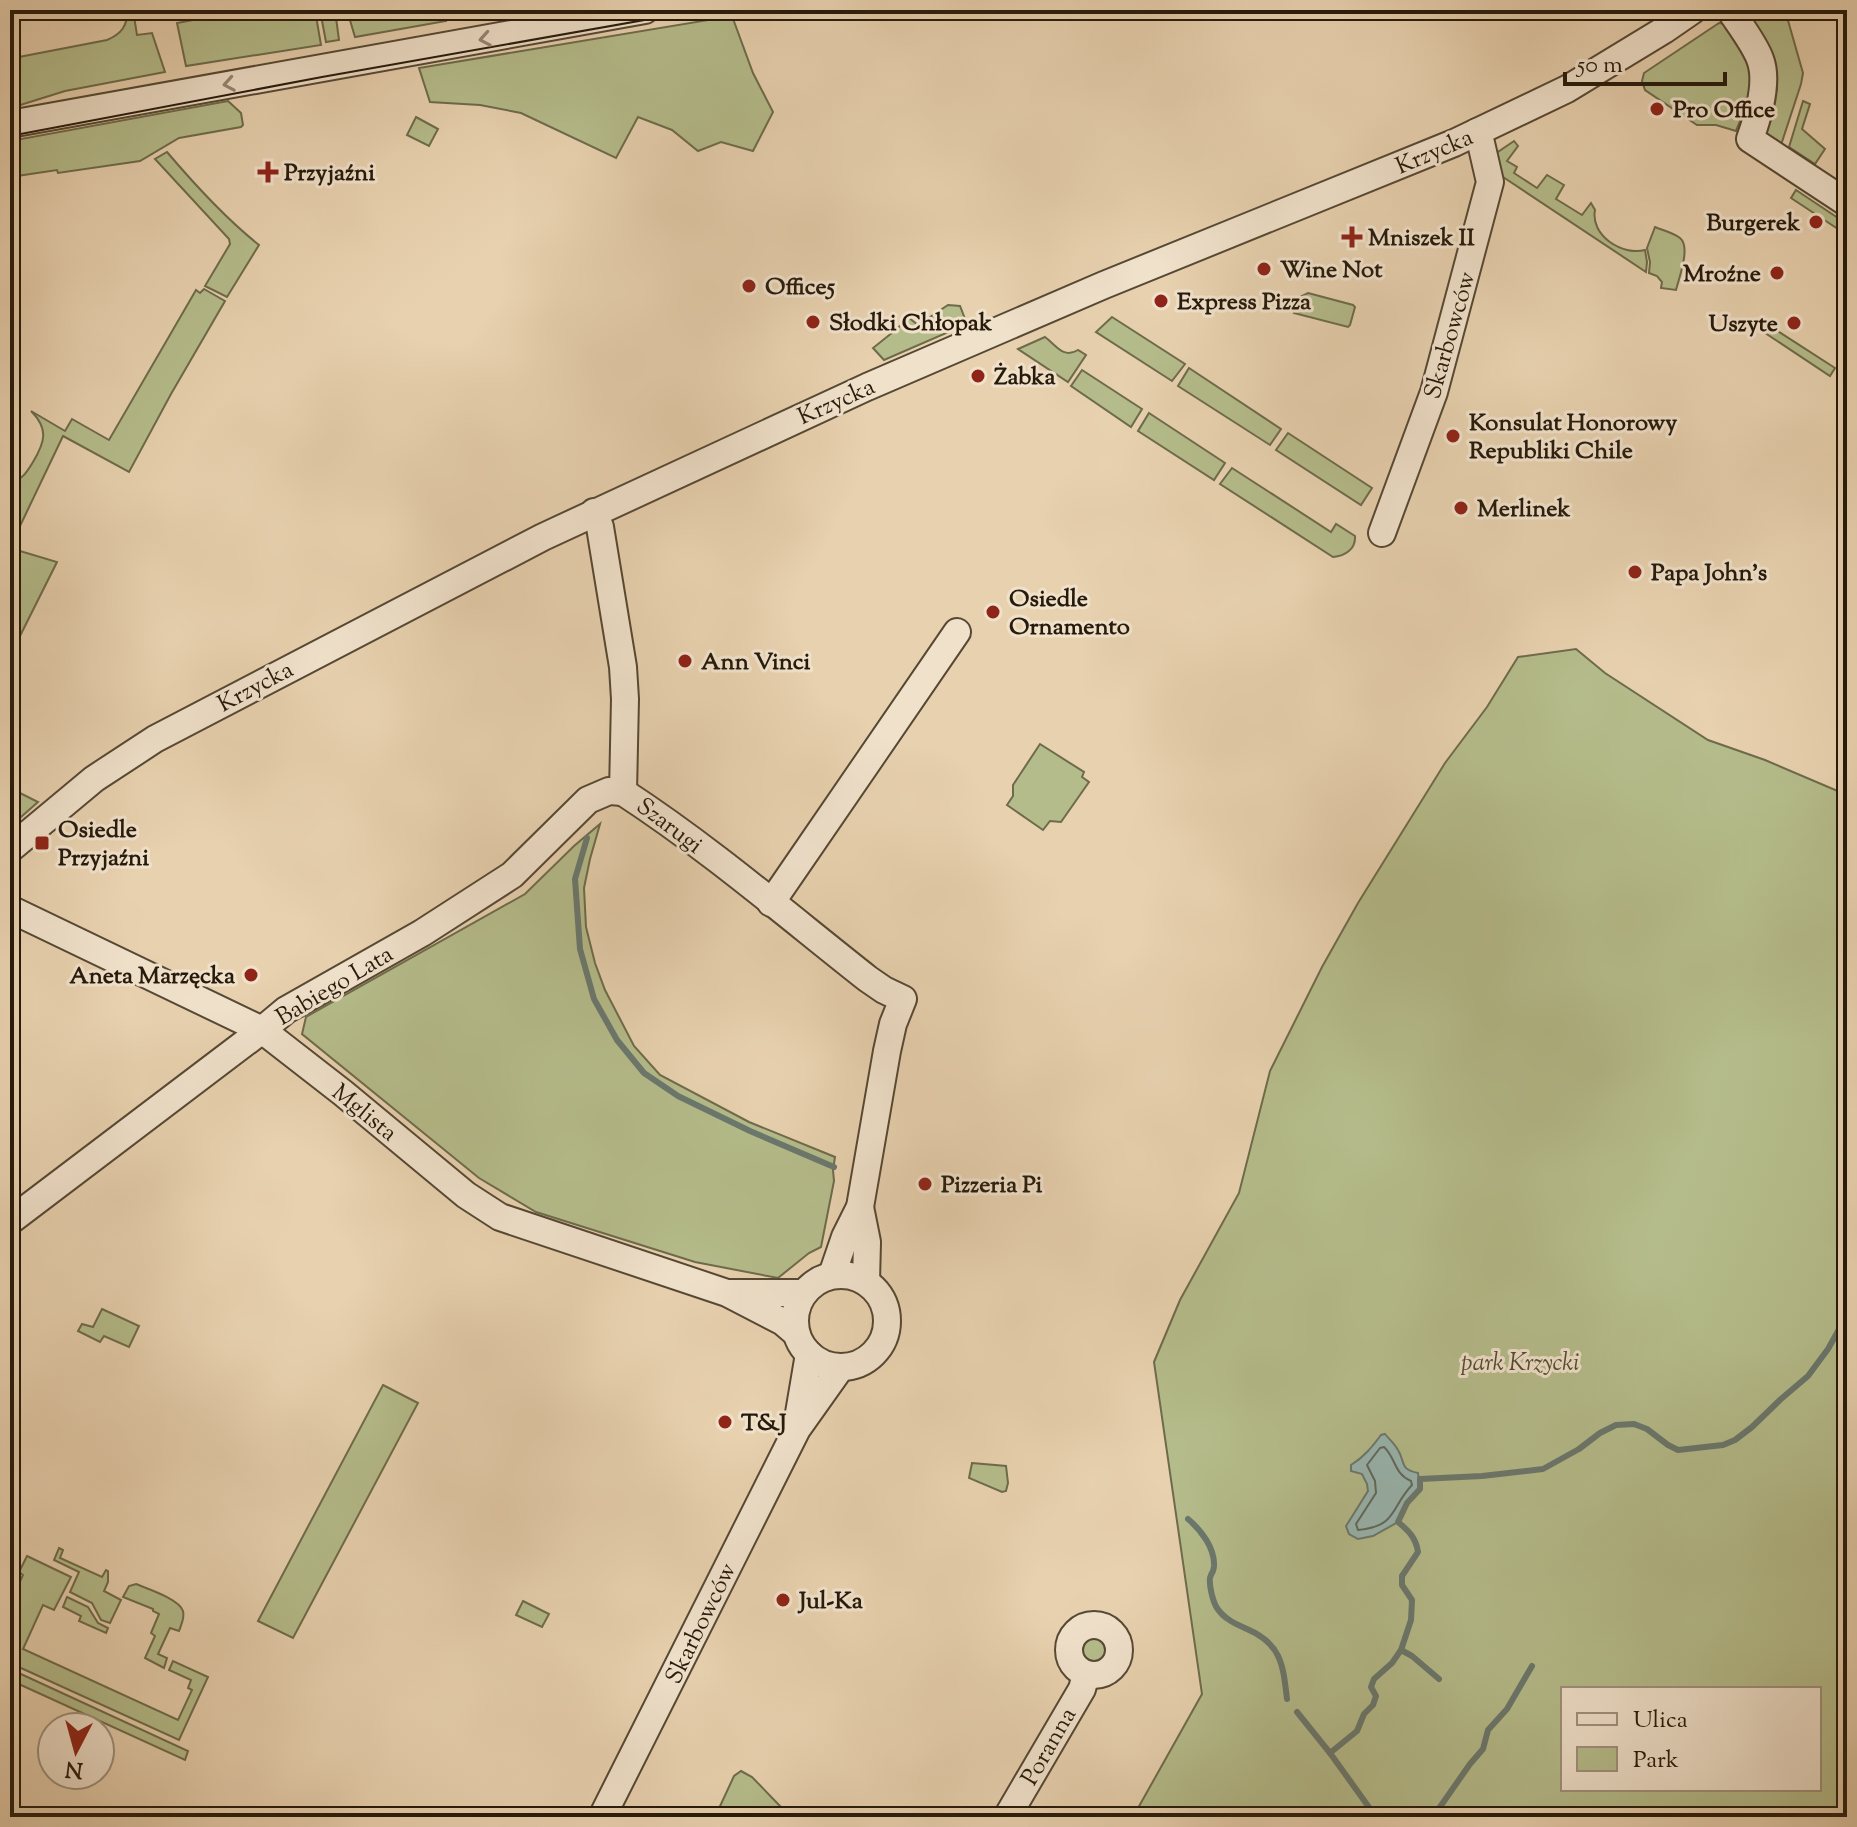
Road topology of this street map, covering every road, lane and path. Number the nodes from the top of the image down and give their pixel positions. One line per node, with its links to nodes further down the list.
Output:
1 (645, 10): 4 (street, one-way to 4)
2 (1693, 10): 5 (street, Krzycka)
3 (1730, 10): 6 (street)
4 (10, 124)
5 (1477, 132): 7 (street, Krzycka); 8 (street, Skarbowców)
6 (1847, 203)
7 (594, 512): 10 (street, Szarugi); 11 (street, Krzycka)
8 (1382, 533)
9 (957, 632): 12 (street)
10 (623, 792): 12 (street, Szarugi); 14 (street, Babiego Lata)
11 (10, 849)
12 (771, 903): 15 (street, Szarugi)
13 (10, 909): 14 (street, Mglista)
14 (262, 1030): 16 (street, Babiego Lata); 19 (street, Mglista)
15 (860, 1207): 17 (street); 18 (street)
16 (10, 1221)
17 (832, 1275): 18 (street); 20 (street)
18 (866, 1282): 22 (street)
19 (727, 1293): 20 (street, Mglista); 21 (street, Mglista)
20 (804, 1293): 21 (street)
21 (802, 1344): 22 (street); 23 (street, Skarbowców)
22 (841, 1367): 23 (street, Skarbowców)
23 (797, 1429): 25 (street, Skarbowców)
24 (1086, 1674): 26 (street, Poranna)
25 (602, 1817)
26 (1007, 1817)

